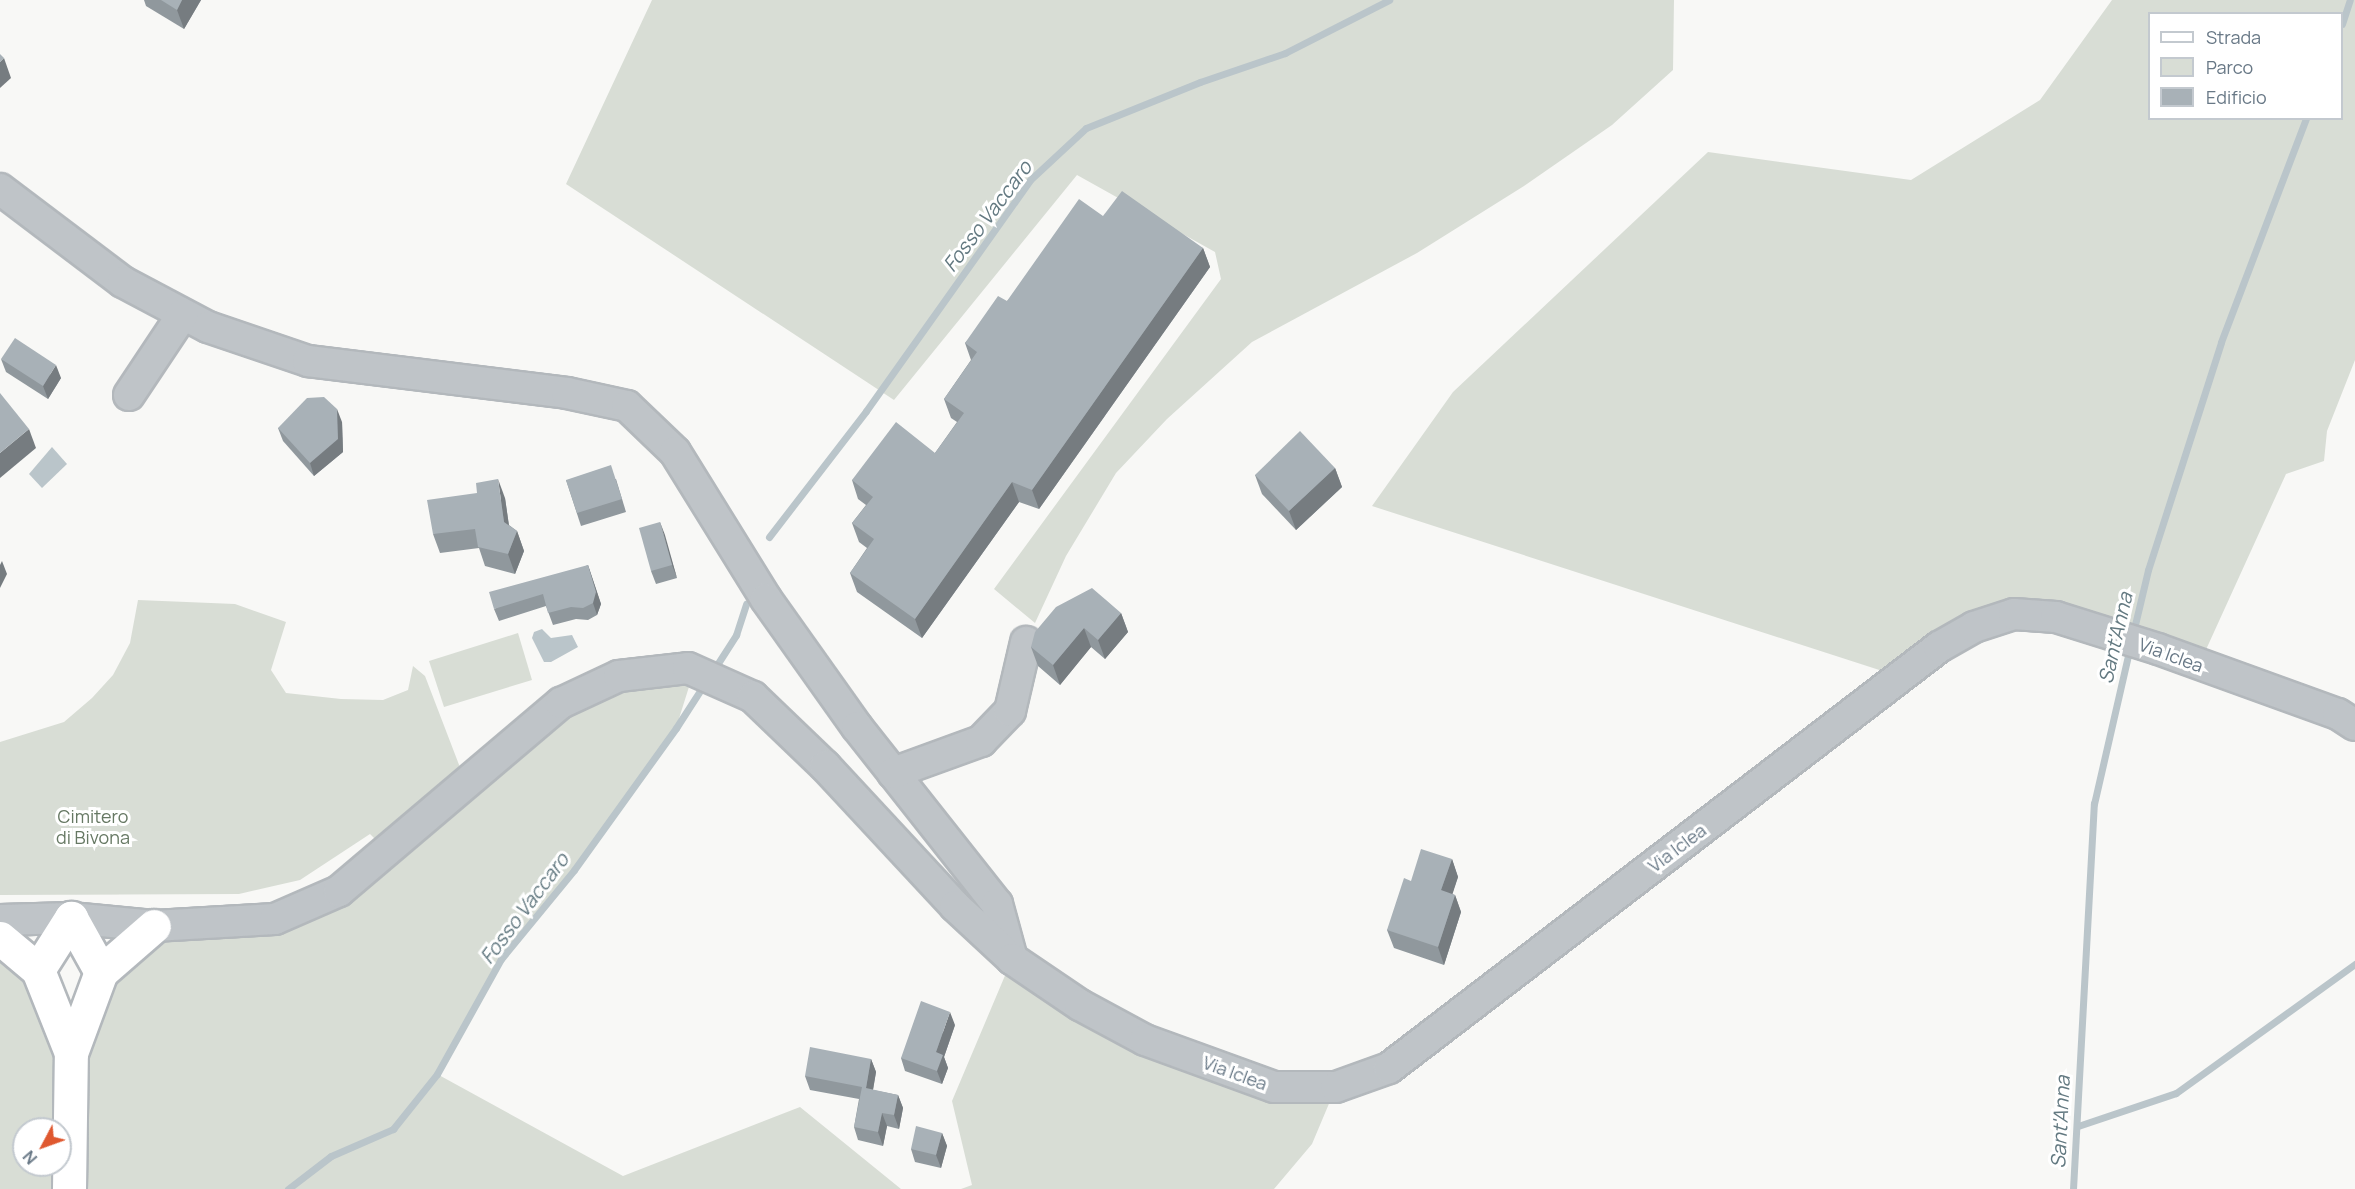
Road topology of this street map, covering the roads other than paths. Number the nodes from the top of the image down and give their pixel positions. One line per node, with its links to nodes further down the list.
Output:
1 (0, 189): 2 (street)
2 (183, 314): 3 (street); 6 (street)
3 (129, 395)
4 (1026, 642): 6 (street)
5 (2355, 725): 11 (street, Via Iclea)
6 (893, 773): 11 (street)
7 (70, 918): 8 (street); 9 (street); 12 (main road); 13 (main road)
8 (0, 920)
9 (154, 926): 11 (street, Via Iclea); 13 (main road)
10 (0, 938): 12 (main road)
11 (1012, 959)
12 (38, 970): 14 (main road)
13 (101, 972): 14 (main road)
14 (71, 1053): 15 (main road)
15 (69, 1189)

